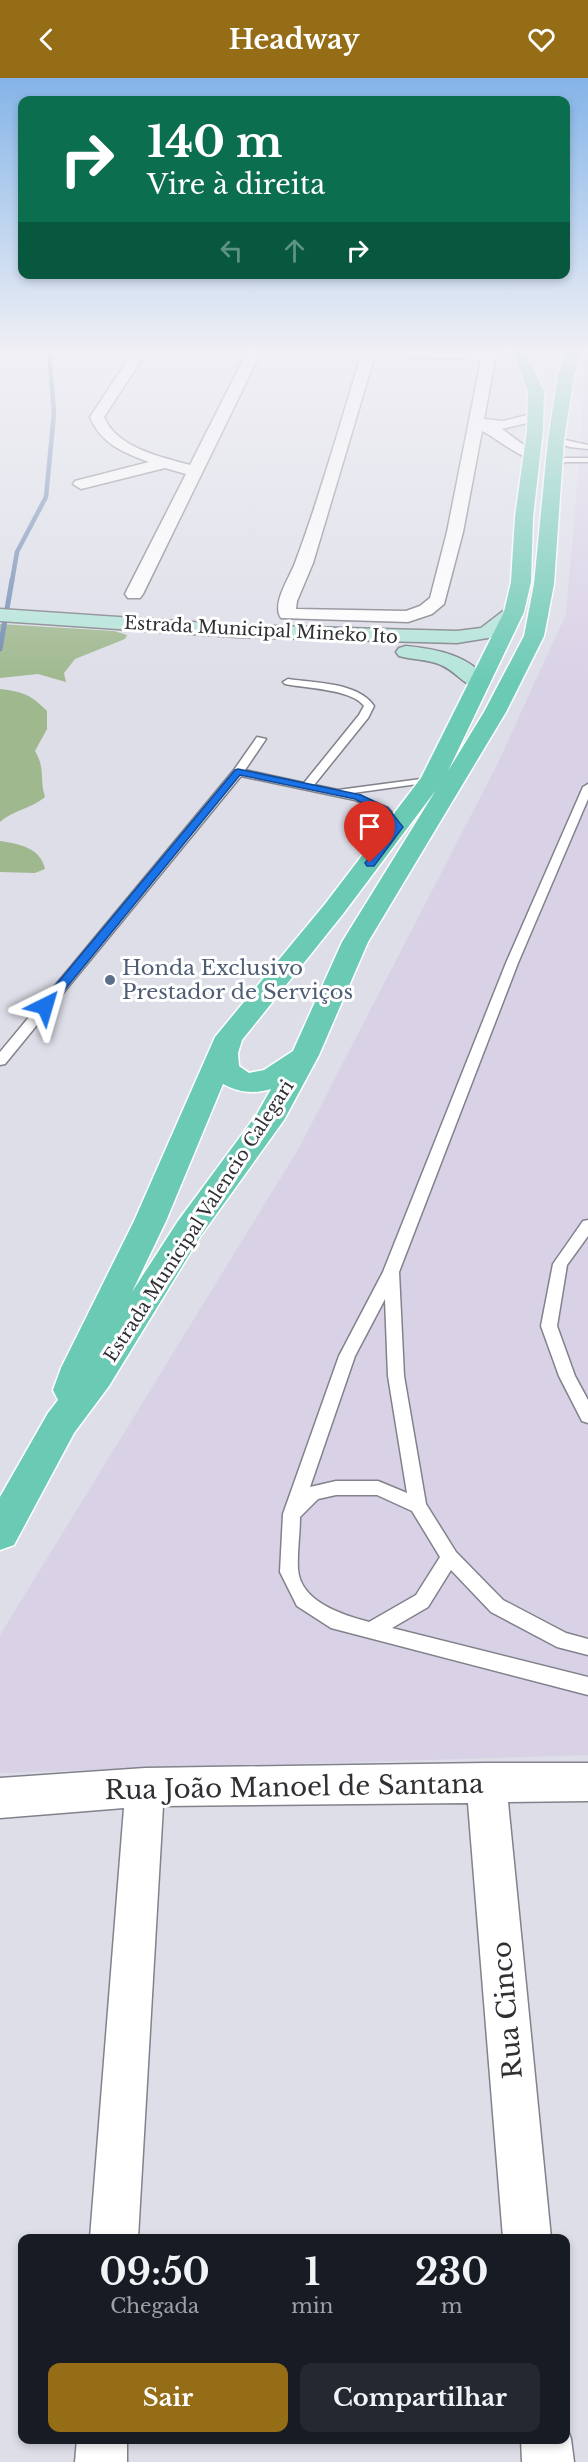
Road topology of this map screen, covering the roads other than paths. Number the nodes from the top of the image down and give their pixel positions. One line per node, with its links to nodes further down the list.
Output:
1 (160, 461): 6 (street)
2 (199, 461): 7 (street)
3 (335, 461): 4 (street)
4 (469, 461)
5 (542, 461): 10 (main road, Estrada Municipal Valencio Calegari); 24 (main road, Estrada Municipal Valencio Calegari)
6 (164, 463): 7 (street); 8 (street)
7 (194, 471): 9 (street)
8 (81, 484)
9 (134, 594)
10 (514, 612): 12 (street, Estrada Municipal Mineko Ito); 15 (main road, Estrada Municipal Valencio Calegari)
11 (0, 615): 12 (street, Estrada Municipal Mineko Ito)
12 (32, 625): 13 (street, Estrada Municipal Mineko Ito); 15 (street, Estrada Municipal Mineko Ito)
13 (0, 630)
14 (288, 682): 19 (lane)
15 (478, 683): 18 (main road, Estrada Municipal Valencio Calegari)
16 (261, 739): 17 (lane)
17 (238, 772): 19 (lane); 25 (lane)
18 (432, 779): 21 (lane); 22 (main road, Estrada Municipal Valencio Calegari)
19 (308, 785): 21 (lane)
20 (588, 787): 27 (lane)
21 (337, 792): 22 (lane)
22 (398, 827): 23 (main road, Estrada Municipal Valencio Calegari)
23 (229, 1037): 24 (main road); 29 (main road, Estrada Municipal Valencio Calegari)
24 (305, 1055): 29 (main road, Estrada Municipal Valencio Calegari)
25 (0, 1061)
26 (588, 1225): 28 (lane)
27 (391, 1272): 30 (lane); 31 (lane)
28 (588, 1416)
29 (61, 1423): 32 (main road, Estrada Municipal Valencio Calegari)
30 (418, 1506): 31 (lane); 33 (lane)
31 (292, 1514): 34 (lane)
32 (0, 1533)
33 (450, 1557): 34 (lane); 35 (lane)
34 (371, 1630): 36 (lane)
35 (588, 1647)
36 (588, 1686)
37 (486, 1782): 38 (street, Rua João Manoel de Santana); 39 (street, Rua João Manoel de Santana); 42 (street, Rua Cinco)
38 (588, 1782)
39 (145, 1787): 40 (street, Rua João Manoel de Santana); 41 (street)
40 (0, 1798)
41 (114, 2234)
42 (527, 2234)
43 (102, 2444): 45 (street)
44 (546, 2444): 46 (street)
45 (101, 2462)
46 (548, 2462)

